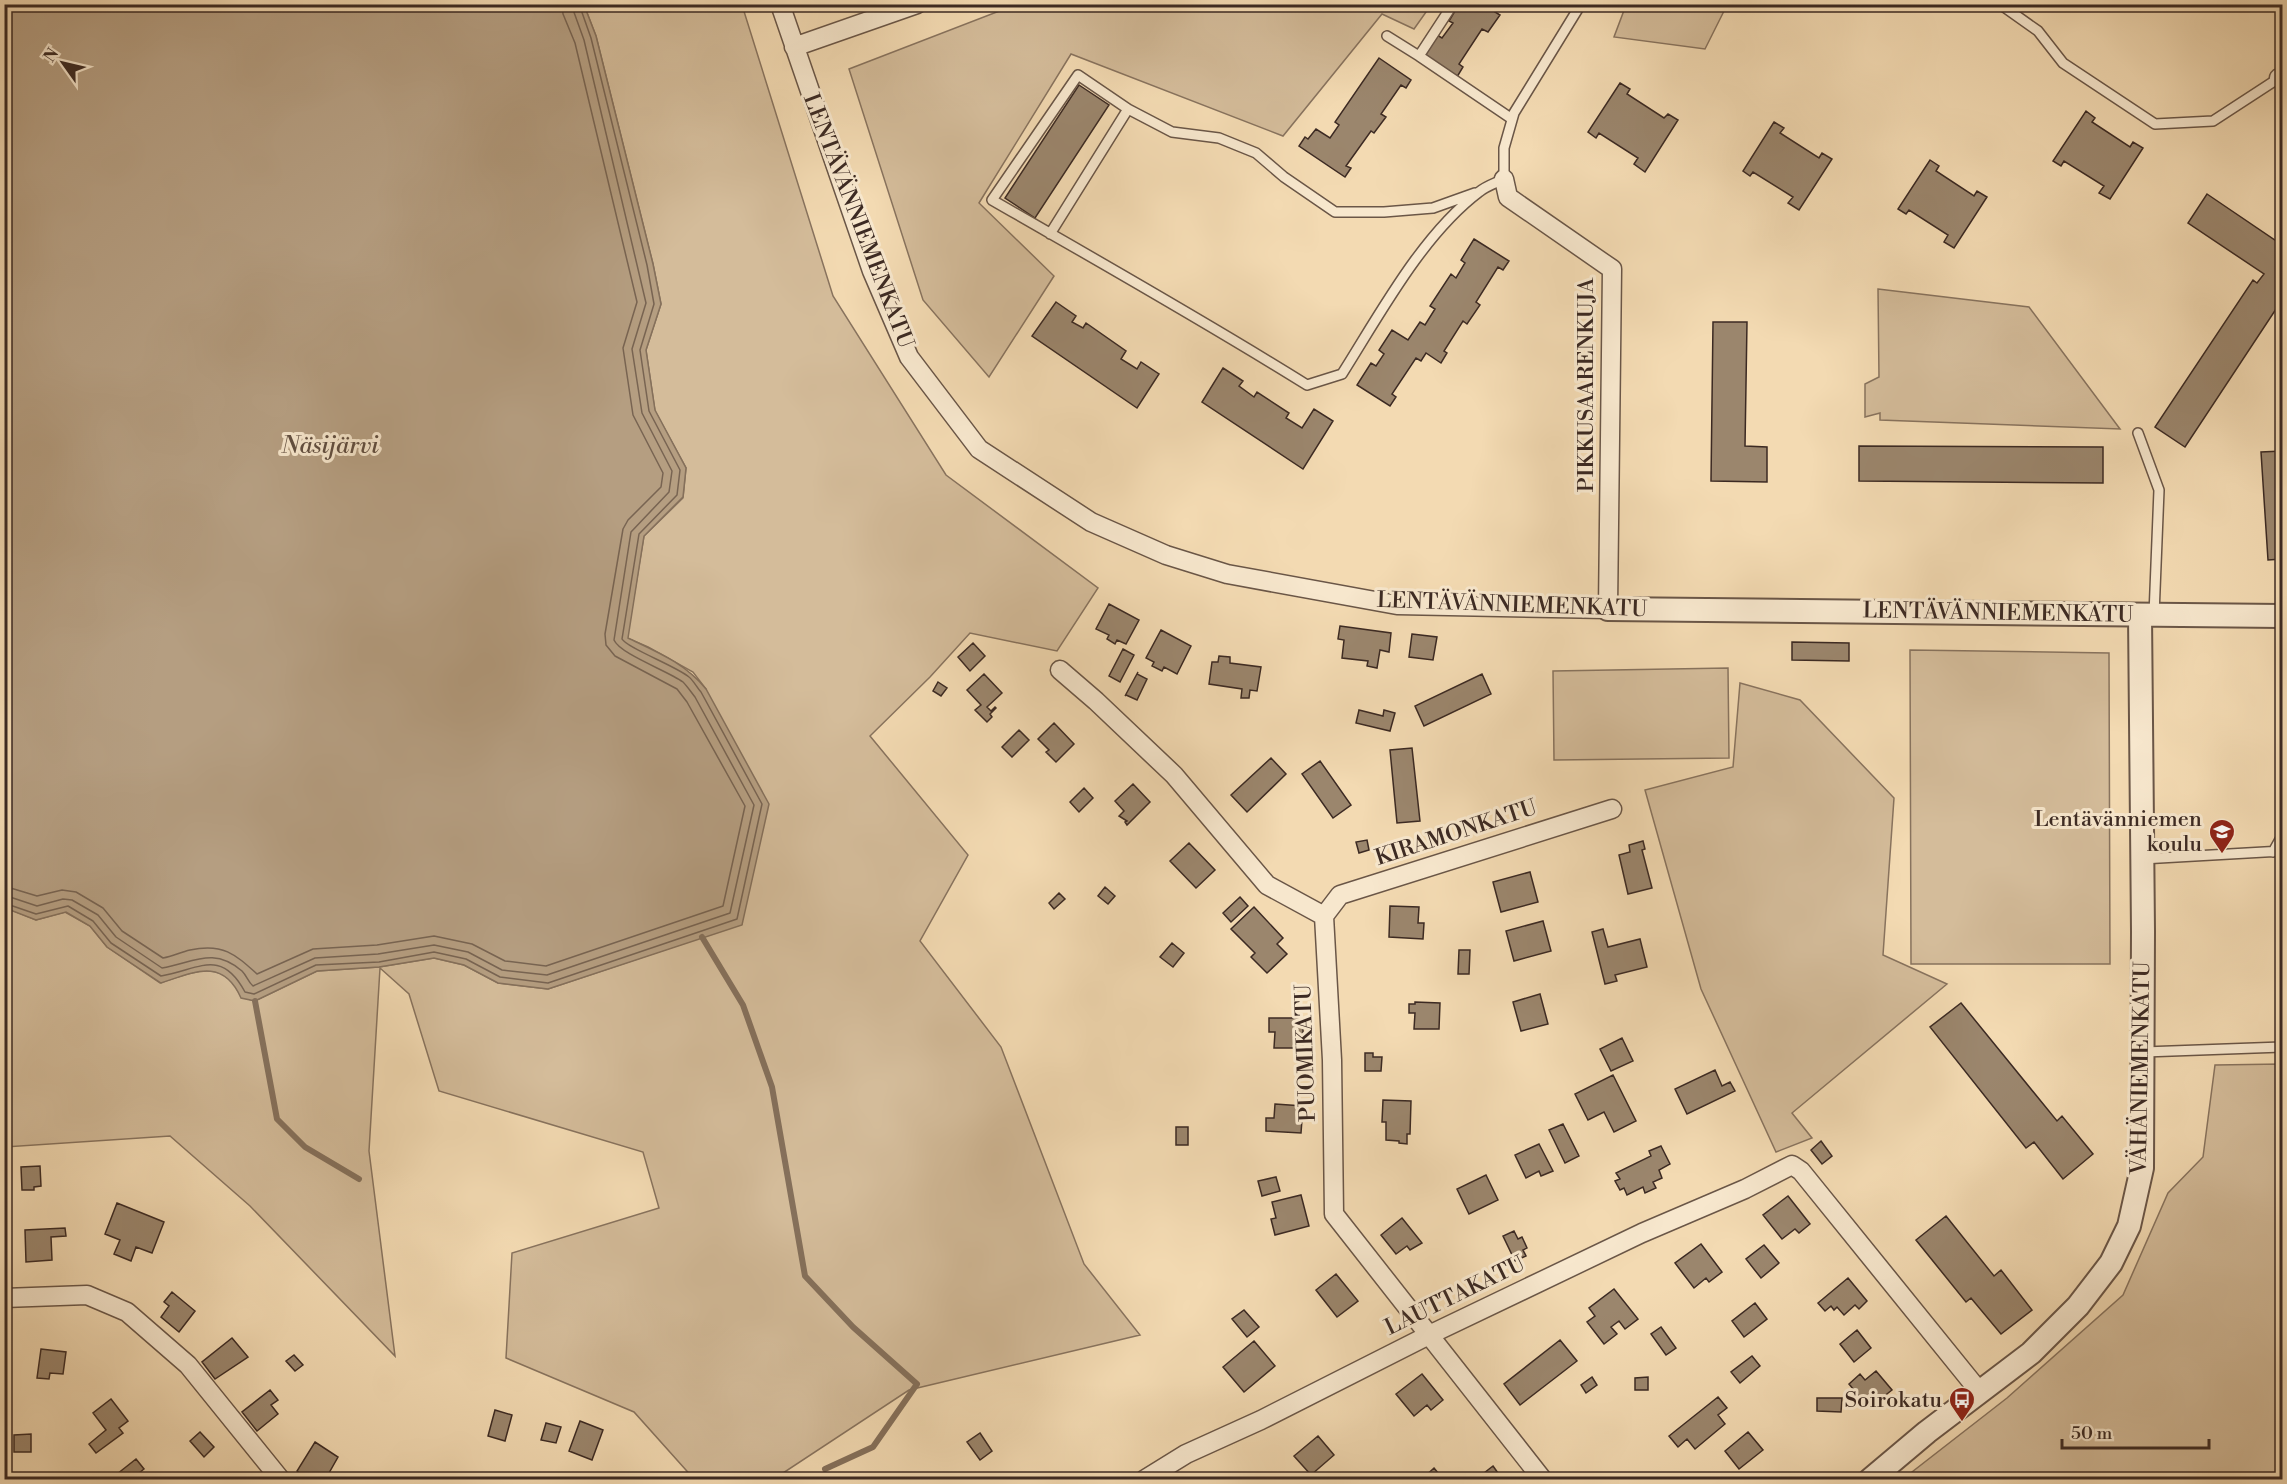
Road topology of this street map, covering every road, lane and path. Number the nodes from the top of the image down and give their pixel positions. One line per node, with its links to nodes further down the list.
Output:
1 (780, 4): 7 (street, LENTÄVÄNNIEMENKATU)
2 (917, 4): 7 (street)
3 (1454, 4): 8 (lane)
4 (1581, 4): 11 (lane)
5 (2000, 4): 9 (lane)
6 (1388, 36): 8 (lane)
7 (794, 47): 16 (street, LENTÄVÄNNIEMENKATU)
8 (1419, 56): 11 (lane)
9 (2281, 79)
10 (1128, 109): 13 (lane); 14 (lane); 14 (lane)
11 (1512, 120): 12 (lane)
12 (1503, 179): 13 (lane); 16 (street, PIKKUSAARENKUJA)
13 (1480, 191): 14 (lane)
14 (1050, 234)
15 (2138, 433): 17 (lane)
16 (1608, 609): 17 (street, LENTÄVÄNNIEMENKATU)
17 (2147, 615): 18 (street, LENTÄVÄNNIEMENKATU); 23 (street, VÄHÄNIEMENKATU)
18 (2283, 616)
19 (1060, 670): 24 (street)
20 (1612, 809): 24 (street, KIRAMONKATU)
21 (2283, 836): 22 (lane)
22 (2278, 852): 23 (lane)
23 (2142, 859): 26 (street, VÄHÄNIEMENKATU)
24 (1324, 916): 28 (street, PUOMIKATU)
25 (2283, 1047): 26 (lane)
26 (2142, 1052): 29 (street, VÄHÄNIEMENKATU)
27 (4, 1298): 30 (street)
28 (1429, 1335): 29 (street, LAUTTAKATU); 31 (street, LAUTTAKATU); 32 (street, PUOMIKATU)
29 (1979, 1391): 33 (street, VÄHÄNIEMENKATU)
30 (281, 1479)
31 (1144, 1479)
32 (1543, 1479)
33 (1870, 1479)

